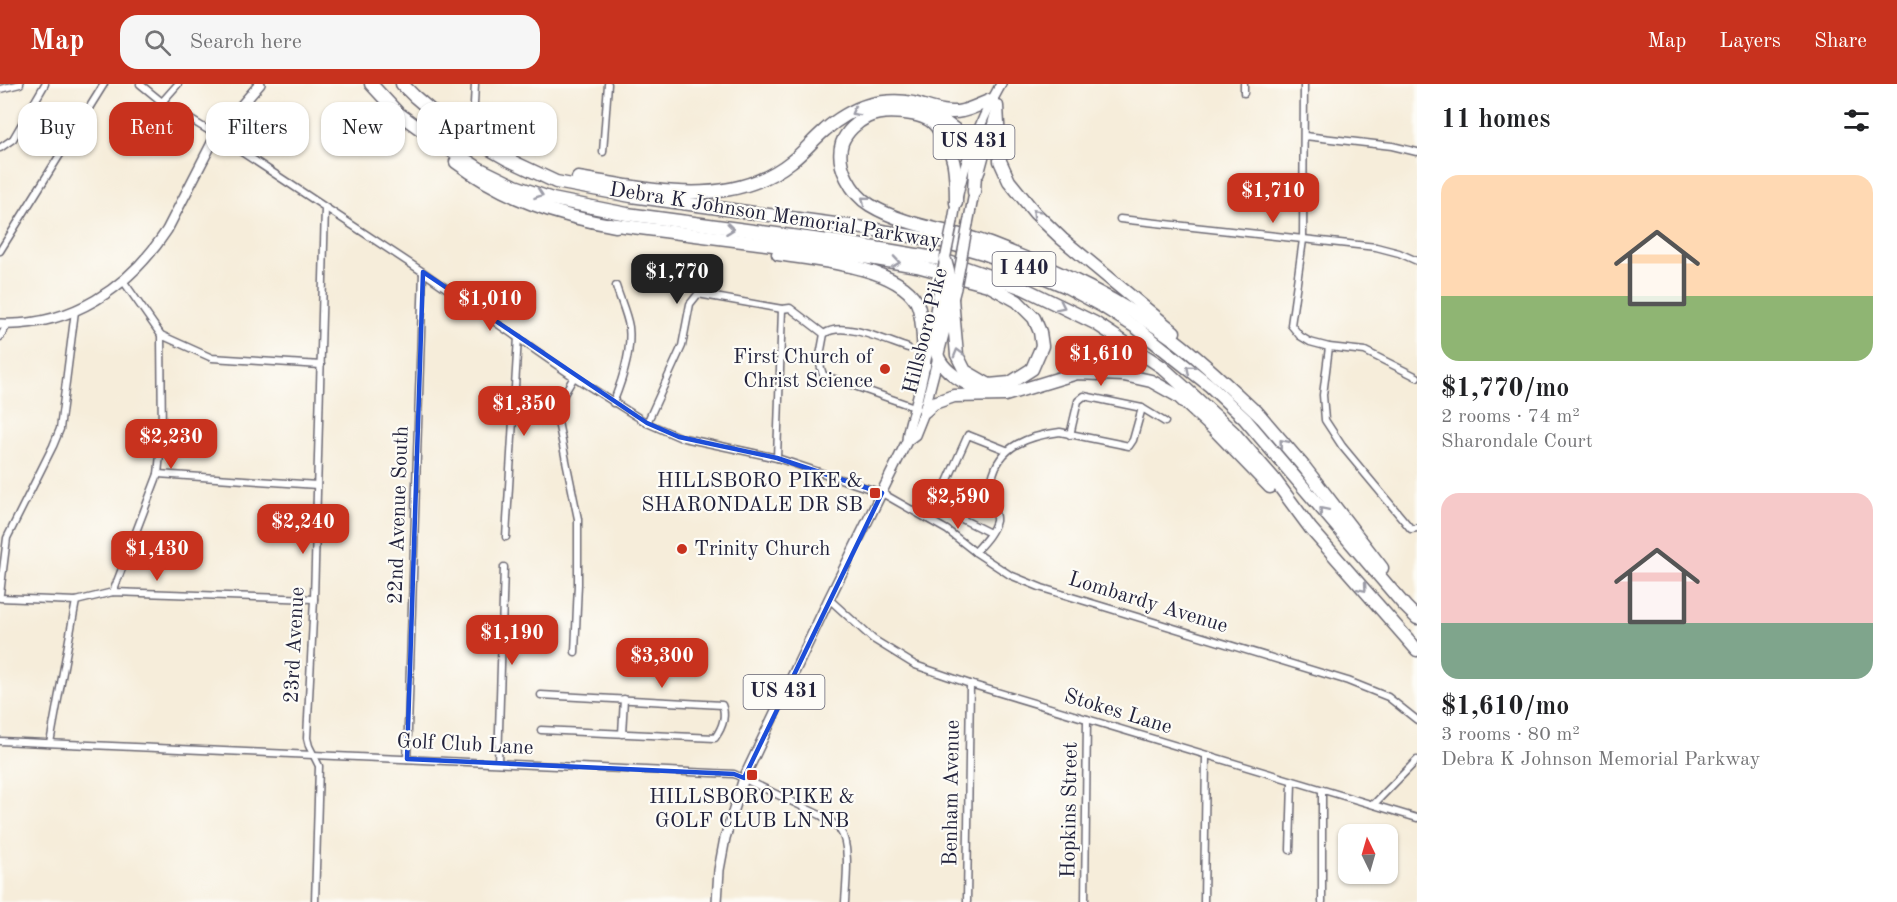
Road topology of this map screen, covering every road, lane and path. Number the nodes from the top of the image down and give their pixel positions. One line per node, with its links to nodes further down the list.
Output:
1 (20, 84): 14 (street)
2 (45, 84): 26 (street)
3 (104, 84): 38 (street)
4 (140, 84): 16 (street, Lombardy Avenue)
5 (178, 84): 16 (street)
6 (260, 84): 17 (main road)
7 (371, 84): 18 (highway, Debra K Johnson Memorial Parkway / I 440)
8 (402, 84): 31 (highway, Debra K Johnson Memorial Parkway / I 440)
9 (475, 84): 19 (street)
10 (608, 84): 27 (street)
11 (1002, 84): 20 (main road, Hillsboro Pike / US 431)
12 (1244, 84): 15 (street)
13 (1304, 84): 24 (street)
14 (0, 89)
15 (1244, 93)
16 (162, 102)
17 (244, 102)
18 (388, 102)
19 (474, 102)
20 (995, 103): 21 (highway); 25 (main road, Hillsboro Pike / US 431); 32 (main road, Hillsboro Pike / US 431); 63 (highway, one-way to 20)
21 (926, 108): 25 (highway); 31 (highway, one-way to 31)
22 (405, 118): 75 (highway, Debra K Johnson Memorial Parkway / I 440, one-way to 75)
23 (405, 120): 36 (highway)
24 (1305, 136): 28 (street); 37 (street)
25 (973, 143): 32 (highway); 33 (main road, Hillsboro Pike / US 431)
26 (0, 147)
27 (603, 152)
28 (1417, 152)
29 (206, 154): 42 (main road)
30 (247, 156): 34 (street, Lombardy Avenue)
31 (507, 159): 86 (highway, Debra K Johnson Memorial Parkway / I 440, one-way to 31)
32 (974, 192): 44 (main road, Hillsboro Pike / US 431, bridge)
33 (956, 203): 39 (main road, Hillsboro Pike / US 431, bridge); 63 (highway, one-way to 33)
34 (325, 208): 41 (street, Lombardy Avenue); 55 (street, 23rd Avenue)
35 (1120, 219): 37 (street)
36 (609, 225): 44 (highway, one-way to 44); 56 (highway)
37 (1303, 240): 40 (street); 52 (street)
38 (0, 251)
39 (945, 260): 44 (highway, bridge)
40 (1417, 261)
41 (423, 272): 51 (street, Lombardy Avenue); 100 (street, 22nd Avenue South)
42 (124, 282): 46 (main road); 49 (street)
43 (616, 286): 60 (street)
44 (949, 289): 54 (highway); 56 (main road, Hillsboro Pike / US 431)
45 (782, 309): 48 (street); 65 (street); 68 (street)
46 (75, 311): 47 (main road); 82 (street)
47 (4, 324): 50 (street)
48 (824, 334): 53 (street); 62 (street)
49 (161, 335): 55 (street); 69 (street)
50 (0, 337)
51 (518, 337): 57 (street, Lombardy Avenue); 77 (street)
52 (1329, 347): 58 (street); 74 (street)
53 (908, 348)
54 (938, 360): 59 (highway); 62 (main road, Hillsboro Pike / US 431)
55 (321, 365): 70 (street, 23rd Avenue)
56 (924, 366): 62 (main road, Hillsboro Pike / US 431)
57 (574, 377): 60 (street, Lombardy Avenue); 88 (street)
58 (1417, 377)
59 (994, 394): 62 (highway); 75 (highway)
60 (614, 402): 65 (street, Lombardy Avenue)
61 (1142, 408): 64 (street); 66 (street); 66 (street)
62 (920, 410): 71 (main road, Hillsboro Pike / US 431)
63 (1261, 417): 86 (highway, one-way to 63)
64 (1166, 422)
65 (647, 423): 68 (street, Lombardy Avenue)
66 (1070, 435): 67 (street)
67 (1006, 450): 72 (street); 76 (street)
68 (777, 458): 71 (street, Lombardy Avenue)
69 (158, 474): 70 (street); 81 (street)
70 (317, 484): 83 (street, 23rd Avenue)
71 (882, 493): 73 (street, Lombardy Avenue); 84 (main road, Hillsboro Pike / US 431)
72 (935, 508): 73 (street); 76 (street)
73 (930, 520): 79 (street, Lombardy Avenue)
74 (1414, 528): 78 (street)
75 (1311, 529): 87 (highway, Debra K Johnson Memorial Parkway / I 440, one-way to 87)
76 (990, 533): 79 (street)
77 (506, 537)
78 (1417, 537)
79 (975, 552): 93 (street, Lombardy Avenue)
80 (504, 567): 102 (street)
81 (113, 592): 83 (street); 85 (street)
82 (0, 596): 85 (street)
83 (314, 599): 98 (street, 23rd Avenue)
84 (829, 599): 89 (street, Stokes Lane); 103 (main road, Hillsboro Pike / US 431)
85 (76, 601): 97 (street)
86 (1417, 616)
87 (1417, 650)
88 (575, 652)
89 (970, 684): 92 (street, Stokes Lane); 112 (street, Benham Avenue)
90 (541, 695): 91 (street)
91 (624, 699): 95 (street); 95 (street)
92 (1087, 719): 99 (street, Stokes Lane); 113 (street, Hopkins Street)
93 (1417, 720)
94 (541, 730): 95 (street)
95 (622, 734)
96 (0, 741): 97 (street, Golf Club Lane)
97 (50, 743): 98 (street, Golf Club Lane)
98 (314, 754): 100 (street, Golf Club Lane); 109 (street, 23rd Avenue)
99 (1206, 756): 104 (street, Stokes Lane); 114 (street)
100 (407, 759): 102 (street, Golf Club Lane)
101 (1417, 760): 106 (street)
102 (498, 763): 103 (street, Golf Club Lane)
103 (744, 778): 110 (main road, Hillsboro Pike / US 431); 111 (street, Golf Club Lane)
104 (1292, 782): 105 (street, Stokes Lane); 108 (street)
105 (1322, 791): 106 (street, Stokes Lane); 115 (street)
106 (1374, 804): 107 (street, Stokes Lane)
107 (1417, 818)
108 (1290, 850)
109 (315, 902)
110 (717, 902)
111 (845, 902)
112 (967, 902)
113 (1085, 902)
114 (1204, 902)
115 (1322, 902)

